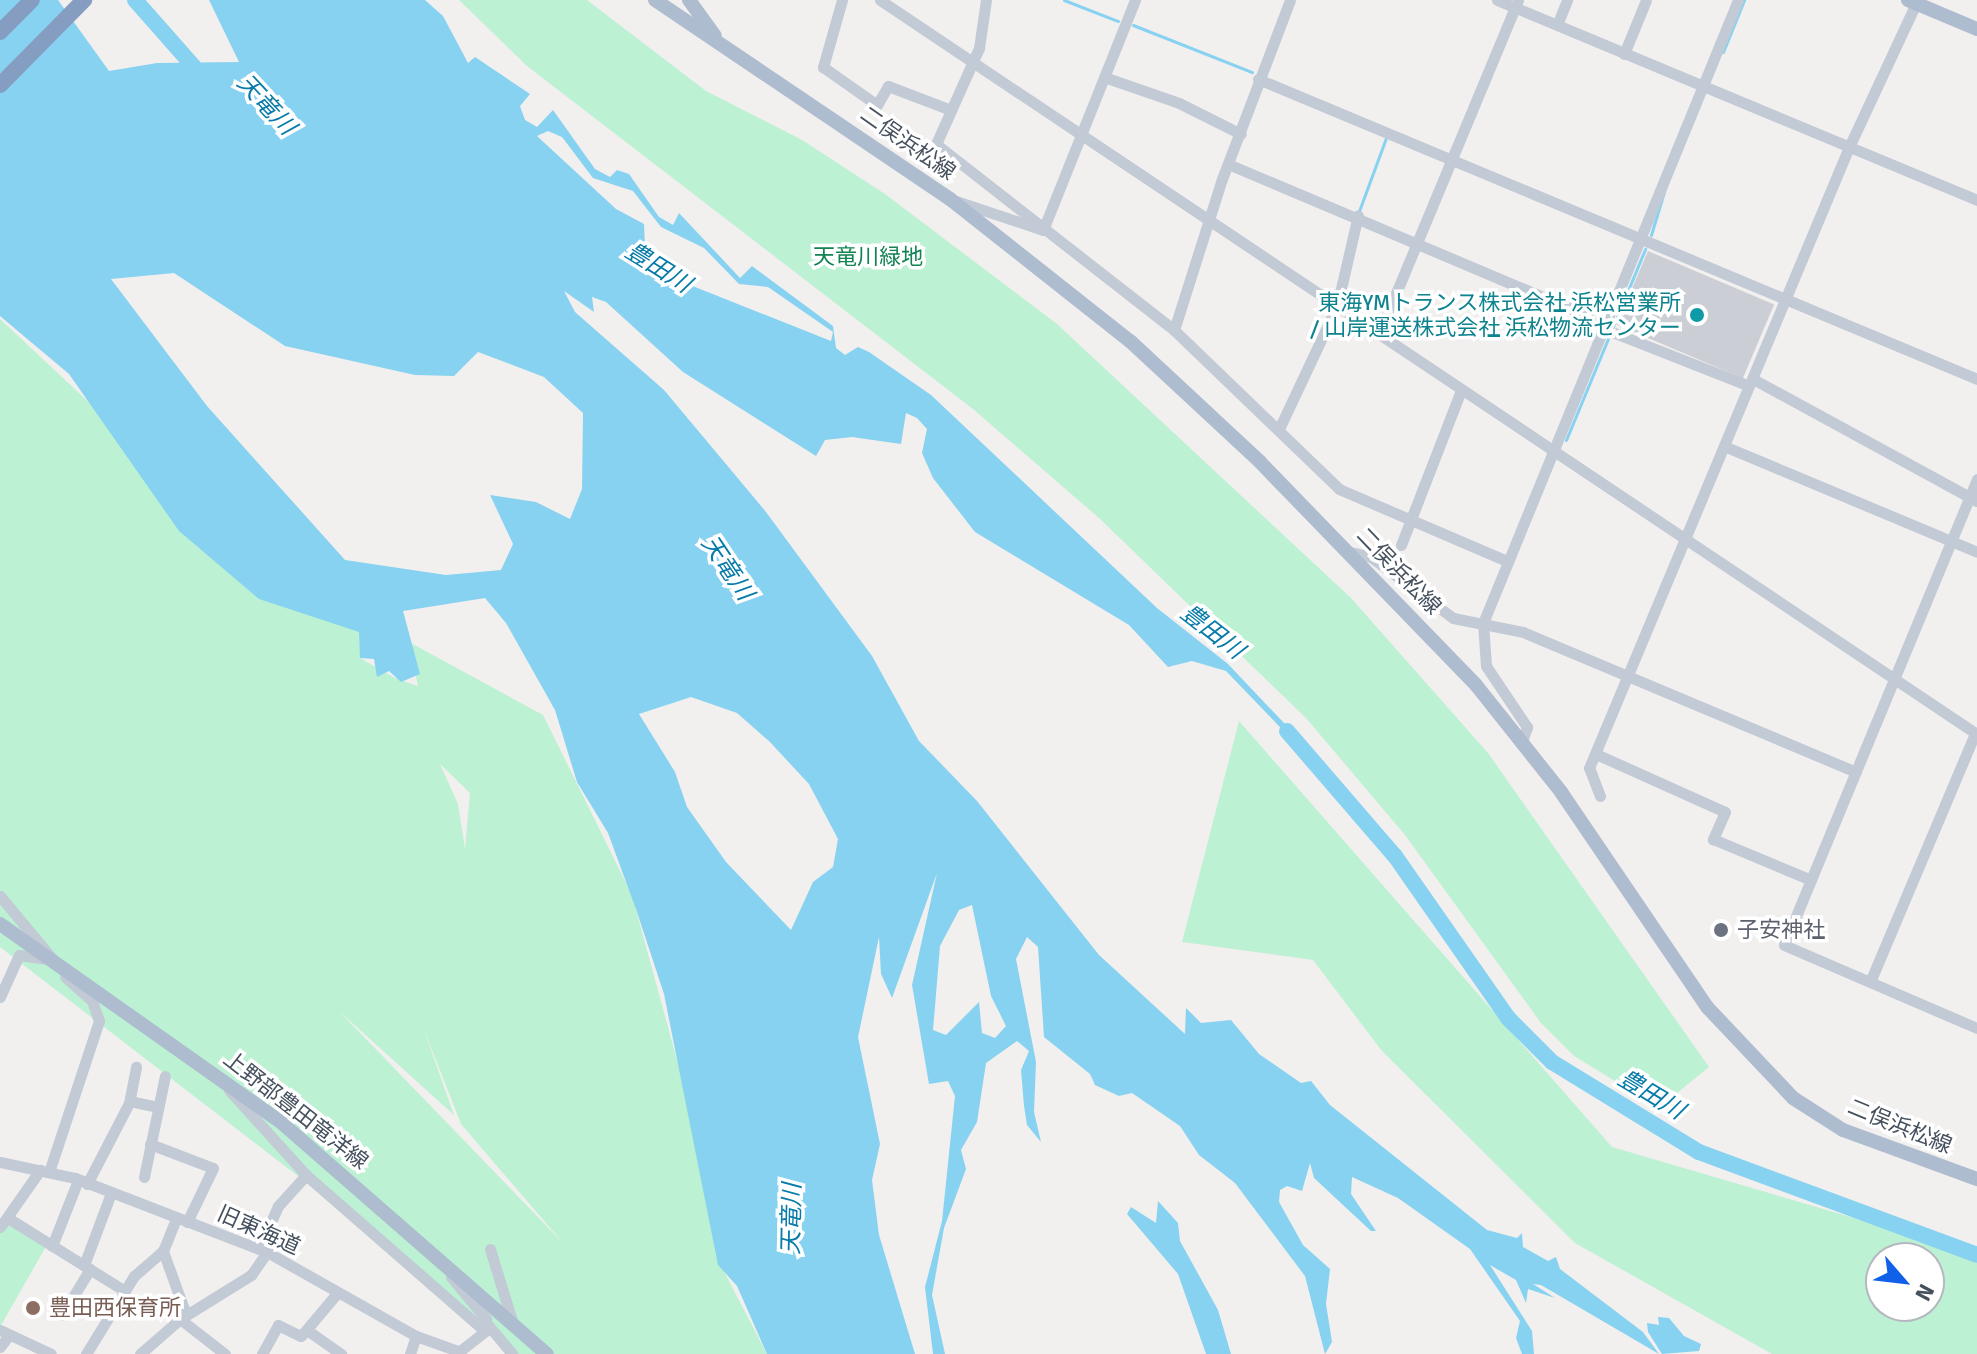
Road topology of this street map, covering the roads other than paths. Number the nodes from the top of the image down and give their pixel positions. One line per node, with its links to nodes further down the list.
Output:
1 (32, 0): 18 (highway)
2 (84, 0): 24 (highway)
3 (655, 0): 19 (main road, 二俣浜松線)
4 (689, 0): 19 (main road, 二俣浜松線)
5 (842, 0): 26 (street)
6 (880, 0): 21 (street)
7 (986, 0): 21 (street)
8 (1135, 0): 22 (street)
9 (1290, 0): 23 (street)
10 (1497, 0): 15 (street)
11 (1567, 0): 16 (street)
12 (1646, 0): 20 (street)
13 (1738, 0): 25 (street)
14 (1914, 1): 17 (main road); 29 (street)
15 (1516, 4): 16 (street); 30 (street)
16 (1557, 25): 20 (street)
17 (1977, 29)
18 (0, 32)
19 (720, 42): 32 (main road, 二俣浜松線)
20 (1624, 54): 25 (street)
21 (972, 64): 26 (street); 28 (street)
22 (1107, 78): 27 (street); 28 (street)
23 (1258, 79): 27 (street); 30 (street)
24 (0, 85)
25 (1702, 86): 29 (street); 37 (street)
26 (951, 110): 36 (street)
27 (1241, 134): 31 (street)
28 (1083, 137): 35 (street); 36 (street)
29 (1849, 147): 33 (street); 39 (street)
30 (1451, 160): 37 (street); 38 (street)
31 (1228, 164): 34 (street); 35 (street)
32 (950, 199): 36 (street); 56 (main road, 二俣浜松線)
33 (1977, 200)
34 (1358, 215): 38 (street); 40 (street)
35 (1209, 221): 40 (street); 42 (street)
36 (1047, 225): 42 (street)
37 (1640, 239): 39 (street); 41 (street)
38 (1417, 242): 41 (street); 43 (street)
39 (1785, 300): 44 (street); 45 (street)
40 (1337, 306): 43 (street); 47 (street)
41 (1607, 328): 45 (street); 49 (street)
42 (1174, 330): 47 (street)
43 (1379, 334): 46 (street)
44 (1977, 379)
45 (1751, 383): 48 (street); 51 (street)
46 (1461, 390): 49 (street); 52 (street)
47 (1279, 429): 52 (street)
48 (1724, 446): 53 (street); 54 (street)
49 (1551, 452): 53 (street); 58 (street)
50 (1977, 479): 51 (street)
51 (1973, 499): 54 (street)
52 (1411, 520): 55 (street); 58 (street)
53 (1686, 538): 60 (street); 61 (street)
54 (1951, 541): 57 (street); 61 (street)
55 (1401, 545)
56 (1351, 552): 59 (street); 63 (main road, 二俣浜松線)
57 (1977, 552)
58 (1507, 561): 59 (street)
59 (1483, 623): 60 (street); 63 (street)
60 (1630, 675): 64 (street); 65 (street)
61 (1895, 679): 62 (street); 65 (street)
62 (1976, 734): 72 (street)
63 (1522, 741): 85 (main road, 二俣浜松線)
64 (1596, 754): 66 (street); 67 (street)
65 (1856, 772): 67 (street)
66 (1600, 796)
67 (1811, 880): 72 (street)
68 (0, 896): 70 (street)
69 (0, 924): 70 (main road, 上野部豊田竜洋線)
70 (54, 961): 71 (street); 77 (main road, 上野部豊田竜洋線); 82 (street)
71 (5, 967): 73 (street)
72 (1870, 982): 74 (street)
73 (0, 997)
74 (1977, 1028)
75 (136, 1067): 78 (street)
76 (165, 1076): 79 (street)
77 (222, 1079): 83 (street); 94 (main road, 上野部豊田竜洋線)
78 (130, 1101): 79 (street); 86 (street)
79 (158, 1107): 80 (street)
80 (150, 1144): 84 (street); 88 (street)
81 (0, 1162): 82 (street, 旧東海道)
82 (44, 1171): 86 (street, 旧東海道); 89 (street)
83 (306, 1175): 92 (street); 101 (street)
84 (144, 1177)
85 (1977, 1179)
86 (83, 1182): 87 (street, 旧東海道); 90 (street)
87 (111, 1193): 88 (street, 旧東海道); 95 (street)
88 (181, 1220): 92 (street, 旧東海道); 93 (street)
89 (4, 1223): 90 (street)
90 (52, 1246): 95 (street)
91 (490, 1249): 100 (street)
92 (263, 1250): 97 (street, 旧東海道); 99 (street)
93 (163, 1251): 96 (street); 99 (street)
94 (448, 1262): 100 (main road, 上野部豊田竜洋線); 101 (street)
95 (87, 1267): 96 (street); 98 (street)
96 (125, 1291): 108 (street)
97 (338, 1292): 102 (street); 104 (street, 旧東海道)
98 (62, 1315)
99 (183, 1317): 109 (street); 110 (street)
100 (512, 1321): 115 (main road, 上野部豊田竜洋線)
101 (487, 1328): 106 (street, 旧東海道); 114 (street)
102 (307, 1330): 111 (street); 112 (street)
103 (5, 1332): 105 (street); 107 (street)
104 (416, 1336): 106 (street, 旧東海道); 113 (street)
105 (0, 1347)
106 (461, 1352)
107 (51, 1354)
108 (86, 1354)
109 (140, 1354)
110 (225, 1354)
111 (262, 1354)
112 (341, 1354)
113 (410, 1354)
114 (512, 1354)
115 (547, 1354)

